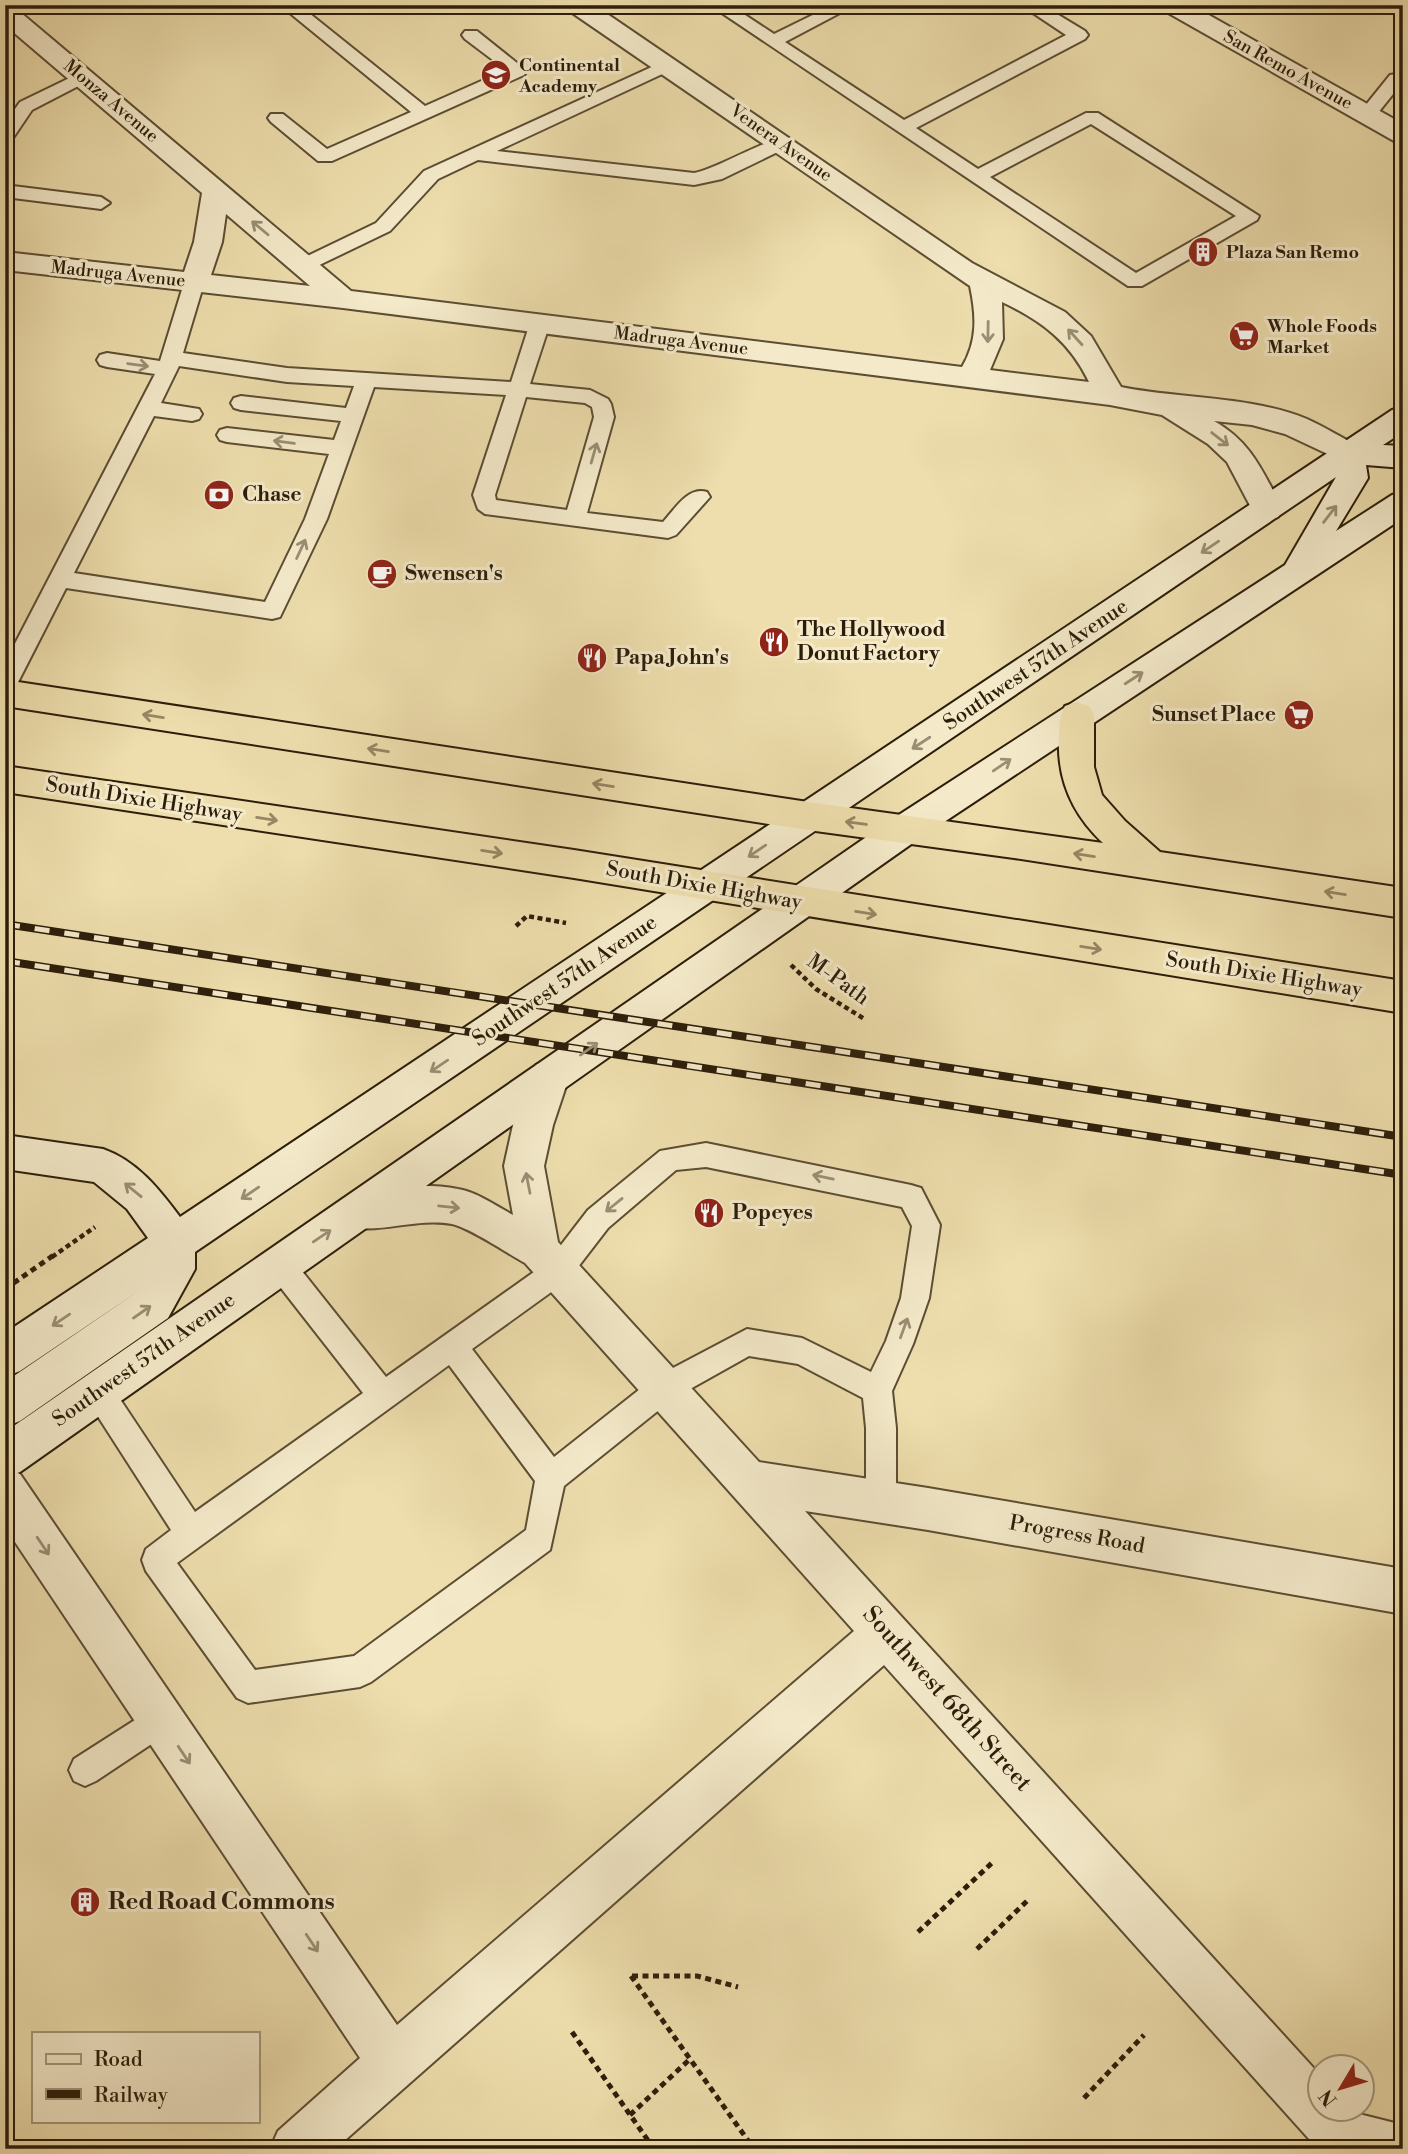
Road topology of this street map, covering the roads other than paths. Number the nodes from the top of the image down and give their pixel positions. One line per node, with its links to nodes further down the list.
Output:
1 (288, 5): 13 (lane)
2 (577, 5): 10 (street, Venera Avenue)
3 (718, 5): 9 (lane)
4 (847, 5): 9 (lane)
5 (1028, 5): 16 (lane)
6 (1172, 5): 14 (street, San Remo Avenue)
7 (5, 12): 11 (street, Monza Avenue)
8 (471, 35): 13 (lane)
9 (772, 41): 16 (lane)
10 (667, 65): 19 (street, Venera Avenue); 20 (lane)
11 (82, 77): 18 (lane); 23 (street, Monza Avenue)
12 (1396, 79): 14 (lane)
13 (423, 113): 15 (lane)
14 (1367, 115): 17 (street, San Remo Avenue)
15 (277, 118)
16 (903, 128): 21 (lane)
17 (1403, 135)
18 (5, 137)
19 (782, 143): 20 (lane); 28 (street, Venera Avenue)
20 (475, 154): 26 (lane)
21 (978, 177): 21 (lane)
22 (5, 191): 24 (lane)
23 (216, 191): 26 (street, Monza Avenue, one-way to 23); 27 (street)
24 (101, 204)
25 (5, 261): 27 (street, Madruga Avenue)
26 (304, 265): 29 (street, Monza Avenue)
27 (194, 283): 29 (street, Madruga Avenue); 32 (lane)
28 (984, 284): 33 (street, one-way to 33); 36 (street, Venera Avenue, one-way to 28)
29 (343, 299): 30 (street, Madruga Avenue)
30 (540, 323): 33 (street, Madruga Avenue); 35 (lane)
31 (107, 360): 32 (lane, one-way to 32)
32 (169, 363): 34 (lane); 38 (lane)
33 (971, 377): 36 (street, Madruga Avenue)
34 (366, 380): 35 (lane); 40 (lane)
35 (517, 389): 46 (lane, one-way to 35); 46 (lane)
36 (1110, 395): 37 (street, Madruga Avenue)
37 (1161, 405): 41 (street, Madruga Avenue); 45 (street, one-way to 45)
38 (148, 408): 38 (lane); 48 (lane)
39 (1403, 417): 41 (street, Southwest 57th Avenue)
40 (348, 432): 40 (lane, one-way to 40); 48 (lane, one-way to 40)
41 (1349, 454): 42 (street); 45 (street, Southwest 57th Avenue); 47 (street, one-way to 41)
42 (1403, 457)
43 (699, 497): 46 (lane)
44 (1403, 503): 47 (street)
45 (1267, 509): 53 (street, Southwest 57th Avenue, one-way to 53)
46 (575, 519)
47 (1297, 572): 51 (street, one-way to 47)
48 (61, 579): 49 (lane)
49 (5, 686)
50 (5, 693): 53 (highway, one-way to 50)
51 (1077, 715): 54 (street, Southwest 57th Avenue, one-way to 51); 55 (highway)
52 (5, 779): 56 (highway, South Dixie Highway, one-way to 56)
53 (808, 816): 54 (highway, one-way to 53); 56 (street, Southwest 57th Avenue, one-way to 56)
54 (904, 830): 55 (highway, one-way to 54); 57 (street, Southwest 57th Avenue)
55 (1151, 865): 58 (highway, one-way to 55)
56 (706, 886): 57 (highway, South Dixie Highway); 63 (street, Southwest 57th Avenue, one-way to 63)
57 (799, 902): 59 (highway, South Dixie Highway, one-way to 59); 60 (street, Southwest 57th Avenue, one-way to 57)
58 (1403, 903)
59 (1403, 997)
60 (550, 1077): 62 (street, Southwest 57th Avenue); 64 (street, one-way to 60)
61 (5, 1152): 63 (street, one-way to 61)
62 (357, 1212): 64 (street, Southwest 68th Street, one-way to 64); 65 (street, Southwest 57th Avenue, one-way to 62)
63 (175, 1243): 67 (street, Southwest 57th Avenue, one-way to 67); 72 (street, one-way to 63)
64 (548, 1261): 66 (lane); 68 (street, Southwest 68th Street); 70 (lane, one-way to 64)
65 (280, 1265): 69 (street, Southwest 57th Avenue); 71 (lane)
66 (452, 1346): 71 (lane); 74 (lane)
67 (5, 1357)
68 (663, 1388): 70 (lane); 74 (lane); 75 (street, Southwest 68th Street)
69 (98, 1391): 73 (street, Southwest 57th Avenue); 78 (lane)
70 (877, 1391): 77 (lane)
71 (383, 1396): 78 (lane)
72 (5, 1407)
73 (5, 1457)
74 (551, 1478): 78 (lane)
75 (751, 1482): 77 (street, Progress Road); 80 (street, Southwest 68th Street)
76 (5, 1489): 81 (street, one-way to 81)
77 (881, 1502): 79 (street, Progress Road)
78 (191, 1533)
79 (1403, 1592)
80 (887, 1632): 83 (street); 84 (street, Southwest 68th Street)
81 (160, 1720): 82 (lane); 83 (street, one-way to 83)
82 (85, 1770)
83 (393, 2063): 85 (street)
84 (1348, 2142): 86 (street)
85 (296, 2149)
86 (1399, 2149)

